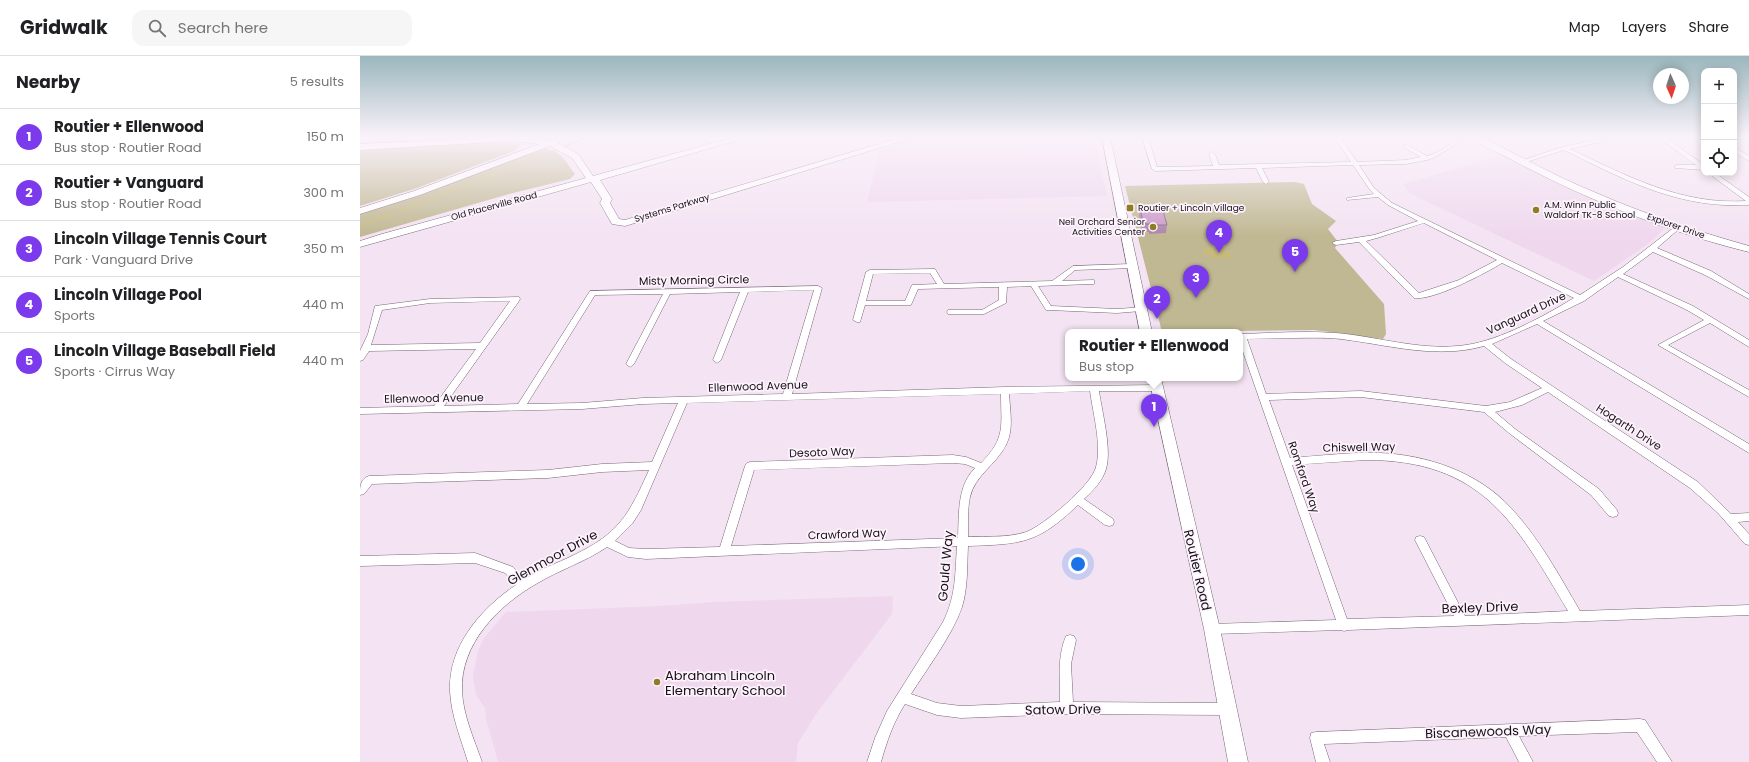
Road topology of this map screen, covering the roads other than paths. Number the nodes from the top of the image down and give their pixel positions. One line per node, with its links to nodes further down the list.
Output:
1 (471, 170): 17 (street)
2 (483, 170): 17 (street)
3 (585, 170): 12 (street)
4 (624, 170): 12 (street, Old Placerville Road)
5 (801, 170): 12 (street, Systems Parkway)
6 (1113, 170): 26 (street)
7 (1260, 170): 13 (street)
8 (1359, 170): 14 (street)
9 (1538, 170): 19 (street, Explorer Drive)
10 (1612, 170): 16 (street)
11 (1715, 176): 16 (street)
12 (591, 179): 22 (street, Old Placerville Road)
13 (1266, 182)
14 (1378, 195): 15 (street); 18 (street)
15 (1349, 199)
16 (1749, 202)
17 (360, 209)
18 (1424, 221): 20 (street); 25 (street)
19 (1678, 227): 23 (street, Vanguard Drive); 24 (street, Explorer Drive)
20 (1362, 240): 21 (street); 25 (street)
21 (1336, 243)
22 (360, 244)
23 (1653, 249): 27 (street, Vanguard Drive); 35 (street)
24 (1749, 249)
25 (1502, 260): 36 (street)
26 (1132, 266): 29 (street); 38 (street)
27 (1618, 274): 36 (street, Vanguard Drive); 41 (street)
28 (1091, 282): 29 (street)
29 (1054, 283): 31 (street)
30 (1003, 284): 31 (street); 32 (street); 39 (street)
31 (1033, 284): 38 (street)
32 (942, 286): 37 (street); 37 (street)
33 (745, 289): 34 (street, Misty Morning Circle); 51 (street); 58 (street, Misty Morning Circle)
34 (668, 291): 52 (street); 61 (street, Misty Morning Circle)
35 (1749, 297)
36 (1581, 298): 42 (street, Vanguard Drive)
37 (862, 304): 40 (street)
38 (1141, 309): 43 (street)
39 (951, 312)
40 (857, 320)
41 (1710, 320): 47 (street); 57 (street)
42 (1537, 322): 46 (street, Vanguard Drive); 65 (street)
43 (1145, 329)
44 (1243, 337): 46 (street, Vanguard Drive)
45 (1243, 342): 59 (street, Romford Way)
46 (1486, 344): 55 (street, Hogarth Drive)
47 (1749, 344)
48 (483, 346): 49 (street); 49 (street); 63 (street)
49 (366, 348): 50 (street)
50 (360, 358)
51 (717, 360)
52 (630, 364)
53 (1156, 383): 54 (street, Ellenwood Avenue); 86 (street, Routier Road)
54 (1094, 388): 56 (street, Ellenwood Avenue); 70 (street, Crawford Way)
55 (1549, 388): 62 (street); 73 (street, Hogarth Drive)
56 (1005, 390): 58 (street, Ellenwood Avenue); 68 (street, Gould Way)
57 (1749, 394)
58 (787, 397): 60 (street, Ellenwood Avenue)
59 (1263, 397): 62 (street); 66 (street, Romford Way)
60 (684, 400): 61 (street, Ellenwood Avenue); 67 (street, Glenmoor Drive)
61 (520, 408): 63 (street, Ellenwood Avenue)
62 (1486, 409): 71 (street)
63 (436, 410): 64 (street, Ellenwood Avenue)
64 (360, 411)
65 (1749, 449)
66 (1286, 462): 83 (street, Chiswell Way); 85 (street, Romford Way)
67 (655, 466): 69 (street); 77 (street, Glenmoor Drive)
68 (982, 466): 78 (street, Gould Way); 79 (street, Desoto Way)
69 (360, 491)
70 (1077, 499): 74 (street); 78 (street, Crawford Way)
71 (1613, 513)
72 (1749, 517): 73 (street)
73 (1729, 518): 76 (street, Hogarth Drive)
74 (1109, 522)
75 (1420, 540): 84 (street)
76 (1749, 541)
77 (606, 542): 79 (street, Crawford Way); 81 (street, Glenmoor Drive)
78 (962, 542): 79 (street, Crawford Way); 88 (street, Gould Way)
79 (724, 551)
80 (360, 561): 81 (street)
81 (524, 586): 92 (street, Glenmoor Drive)
82 (1749, 610): 83 (street, Bexley Drive)
83 (1577, 616): 84 (street, Bexley Drive)
84 (1462, 621): 85 (street, Bexley Drive)
85 (1344, 626): 86 (street, Bexley Drive)
86 (1212, 629): 90 (street, Routier Road)
87 (1070, 640): 89 (street)
88 (902, 697): 89 (street, Satow Drive); 93 (street, Gould Way)
89 (1067, 708): 90 (street, Satow Drive)
90 (1227, 709): 94 (street, Routier Road)
91 (1509, 730): 95 (street, Biscanewoods Way); 96 (street); 97 (street, Biscanewoods Way)
92 (474, 762)
93 (874, 762)
94 (1238, 762)
95 (1323, 762)
96 (1526, 762)
97 (1665, 762)

